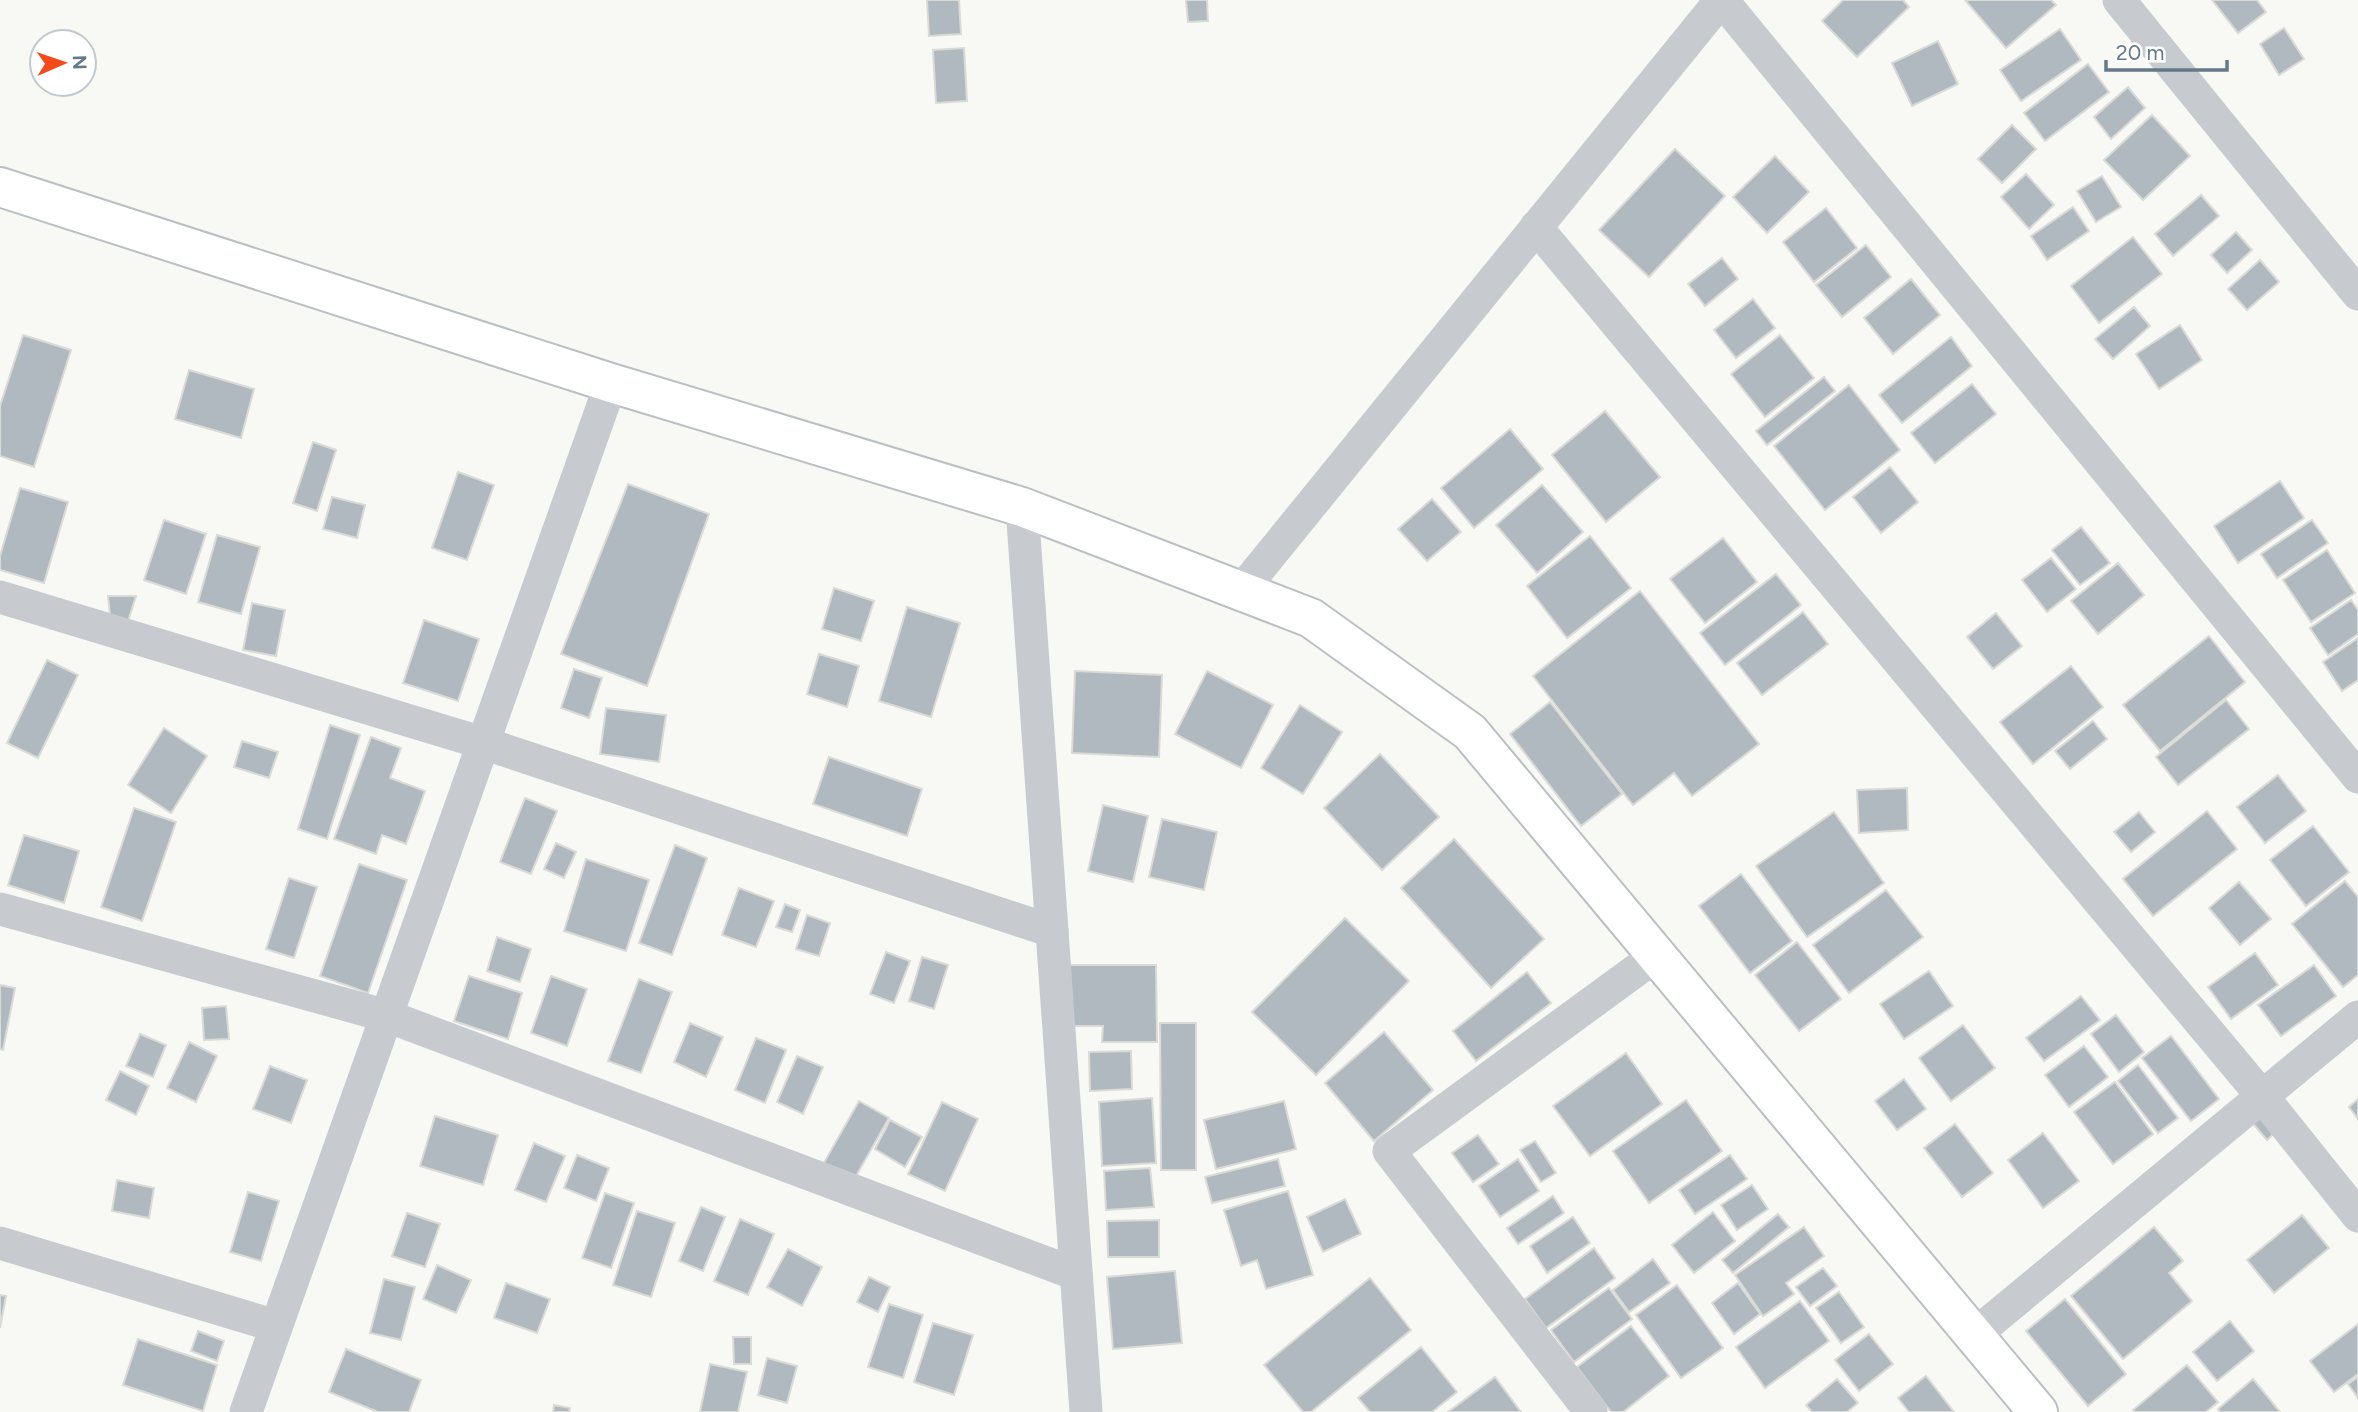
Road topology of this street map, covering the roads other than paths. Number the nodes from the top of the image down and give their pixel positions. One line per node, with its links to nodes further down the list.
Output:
1 (1722, 0): 4 (street); 11 (street)
2 (2119, 0): 5 (street)
3 (0, 187): 6 (main road)
4 (1536, 227): 8 (street); 17 (street)
5 (2358, 294)
6 (611, 383): 7 (main road); 10 (street)
7 (1022, 507): 8 (main road); 13 (street)
8 (1241, 591): 14 (main road)
9 (0, 597): 10 (street)
10 (483, 743): 13 (street); 15 (street)
11 (2358, 776)
12 (0, 909): 15 (street)
13 (1052, 931): 20 (street)
14 (1657, 956): 22 (main road); 25 (street)
15 (387, 1016): 20 (street); 21 (street)
16 (2358, 1017): 17 (street)
17 (2262, 1096): 18 (street); 22 (street)
18 (2358, 1216)
19 (0, 1242): 21 (street)
20 (1076, 1274): 24 (street)
21 (276, 1326): 23 (street)
22 (1973, 1336): 26 (main road)
23 (246, 1412)
24 (1086, 1412)
25 (1591, 1412)
26 (2038, 1412)

